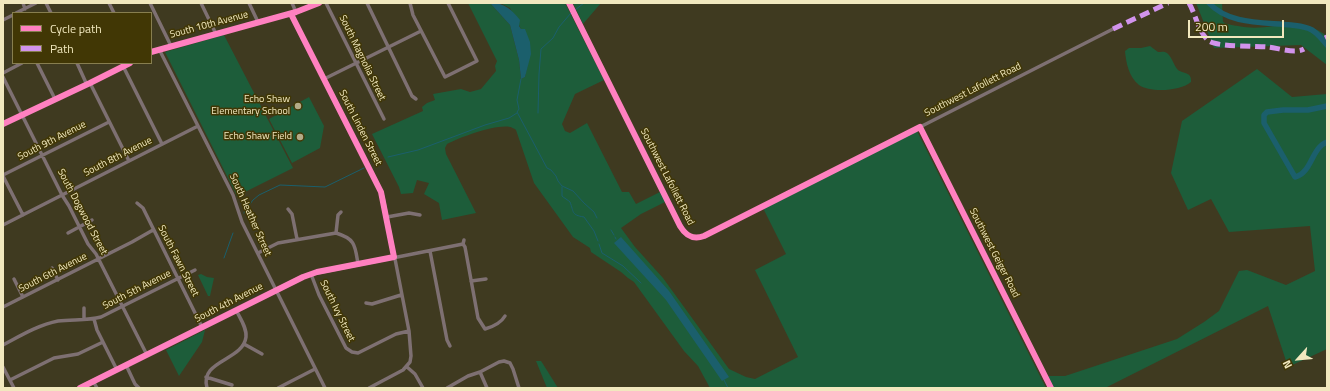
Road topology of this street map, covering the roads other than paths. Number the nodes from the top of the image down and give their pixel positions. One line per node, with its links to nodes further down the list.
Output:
1 (22, 3): 15 (street)
2 (36, 3): 15 (street)
3 (46, 3): 17 (street)
4 (109, 3): 18 (street)
5 (150, 3): 24 (street)
6 (201, 3): 23 (street)
7 (249, 3): 20 (street)
8 (292, 3): 19 (street, South Linden Street)
9 (319, 3): 19 (street, South 10th Avenue)
10 (326, 3): 28 (street, South Magnolia Street)
11 (367, 3): 25 (street)
12 (410, 3): 22 (street)
13 (448, 3): 22 (street)
14 (568, 3): 45 (street, Southwest Lafollett Road)
15 (25, 9): 16 (street)
16 (18, 12)
17 (50, 12)
18 (114, 12)
19 (293, 13): 20 (street, South 10th Avenue); 36 (street, South Linden Street)
20 (258, 22): 23 (street, South 10th Avenue)
21 (1113, 29): 45 (street, Southwest Lafollett Road)
22 (421, 31): 25 (street)
23 (216, 34): 24 (street, South 10th Avenue)
24 (171, 46): 26 (street, South 10th Avenue)
25 (389, 47): 28 (street); 38 (street)
26 (159, 50): 27 (street, South 10th Avenue); 44 (street, South Heather Street)
27 (152, 52)
28 (356, 63): 36 (street); 41 (street, South Magnolia Street)
29 (20, 64): 34 (street)
30 (37, 64): 39 (street)
31 (78, 64): 37 (street)
32 (128, 64): 33 (street)
33 (123, 66): 37 (street); 46 (street)
34 (3, 73)
35 (3, 77): 40 (street, South Dogwood Street)
36 (324, 79): 56 (street, South Linden Street)
37 (88, 84): 39 (street); 42 (street)
38 (416, 99)
39 (55, 100): 40 (street)
40 (22, 114): 43 (street); 47 (street, South Dogwood Street)
41 (384, 119)
42 (109, 122): 47 (street, South 9th Avenue); 48 (street)
43 (3, 124)
44 (198, 126): 46 (street, South 8th Avenue); 67 (street, South Heather Street)
45 (920, 127): 120 (street, Southwest Geiger Road)
46 (162, 144): 48 (street, South 8th Avenue)
47 (42, 155): 49 (street, South 9th Avenue); 50 (street, South Dogwood Street)
48 (129, 161): 50 (street, South 8th Avenue)
49 (3, 176): 54 (street)
50 (62, 195): 54 (street, South 8th Avenue); 59 (street, South Dogwood Street)
51 (137, 203): 60 (street, South Fawn Street)
52 (288, 209): 63 (street)
53 (341, 212): 61 (street)
54 (23, 215): 58 (street, South 8th Avenue)
55 (420, 215): 56 (street)
56 (386, 217): 68 (street, South Linden Street)
57 (92, 220): 59 (street)
58 (3, 225)
59 (80, 227): 62 (street); 69 (street, South Dogwood Street)
60 (153, 230): 69 (street, South 6th Avenue); 76 (street, South Fawn Street)
61 (336, 232): 63 (street); 70 (street)
62 (68, 233)
63 (297, 239): 67 (street)
64 (464, 240): 65 (street)
65 (463, 244): 66 (street, South 4th Avenue); 78 (street)
66 (430, 251): 68 (street, South 4th Avenue); 95 (street)
67 (258, 253): 79 (street, South Heather Street)
68 (394, 257): 70 (street, South 4th Avenue); 80 (street, South Linden Street)
69 (98, 259): 77 (street, South 6th Avenue); 84 (street, South Dogwood Street)
70 (358, 264): 73 (street, South 4th Avenue)
71 (52, 268): 77 (street)
72 (195, 270): 76 (street, South 5th Avenue)
73 (311, 274): 79 (street, South 4th Avenue); 91 (street, South Ivy Street)
74 (486, 278): 78 (street)
75 (14, 279): 81 (street)
76 (178, 279): 84 (street, South 5th Avenue); 90 (street, South Fawn Street)
77 (58, 280): 81 (street, South 6th Avenue)
78 (471, 281): 87 (street)
79 (276, 290): 86 (street, South 4th Avenue); 101 (street, South Heather Street)
80 (401, 295): 82 (street); 91 (street, South Linden Street)
81 (23, 297): 83 (street, South 6th Avenue)
82 (366, 303)
83 (3, 307)
84 (122, 307): 89 (street, South 5th Avenue); 97 (street, South Dogwood Street)
85 (84, 308): 88 (street)
86 (236, 310): 90 (street, South 4th Avenue); 93 (street)
87 (505, 316)
88 (84, 319): 89 (street, South 5th Avenue); 94 (street, South 5th Avenue)
89 (94, 319): 92 (street)
90 (202, 327): 97 (street, South 4th Avenue)
91 (409, 331): 100 (street, South Linden Street)
92 (103, 342): 102 (street); 105 (street)
93 (244, 344): 96 (street); 104 (street)
94 (3, 345)
95 (450, 346)
96 (262, 354)
97 (147, 355): 98 (street, South 4th Avenue)
98 (126, 365): 102 (street, South 4th Avenue); 112 (street)
99 (3, 367): 105 (street)
100 (407, 367): 116 (street); 117 (street)
101 (315, 369): 114 (street); 115 (street, South Heather Street)
102 (117, 370): 106 (street, South 4th Avenue)
103 (480, 372): 108 (street); 118 (street); 119 (street)
104 (206, 377): 107 (street); 113 (street)
105 (10, 380): 109 (street)
106 (93, 381): 110 (street, South 4th Avenue); 111 (street)
107 (232, 385)
108 (450, 387)
109 (14, 388)
110 (80, 388)
111 (97, 388)
112 (139, 388)
113 (206, 388)
114 (278, 388)
115 (325, 388)
116 (370, 388)
117 (423, 388)
118 (487, 388)
119 (519, 388)
120 (1051, 388)

